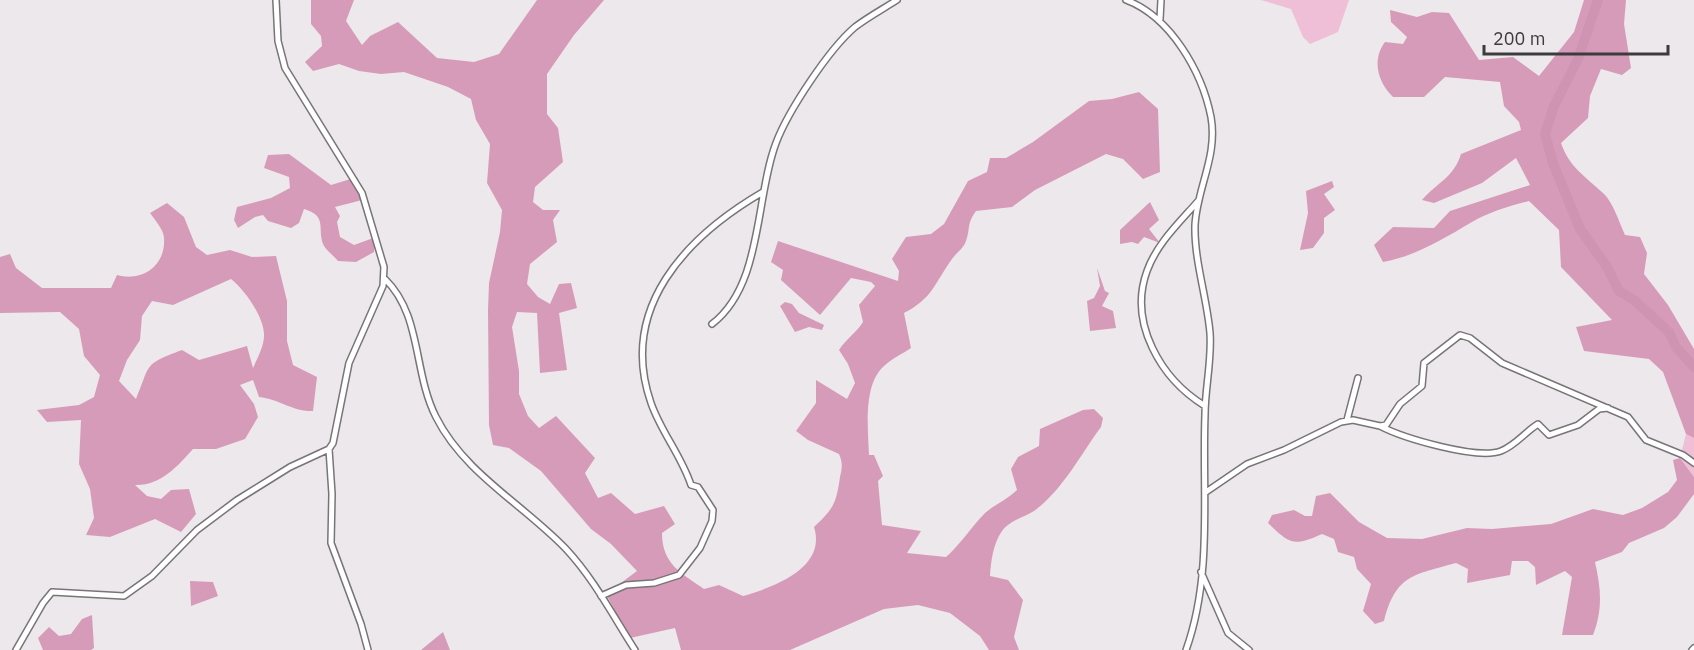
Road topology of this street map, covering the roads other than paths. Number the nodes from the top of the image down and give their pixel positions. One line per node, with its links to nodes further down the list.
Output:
1 (276, 0): 8 (street)
2 (897, 0): 6 (street)
3 (1126, 0): 5 (street)
4 (1161, 0): 5 (street)
5 (1160, 19): 7 (street)
6 (763, 192): 9 (street); 19 (street)
7 (1201, 199): 11 (street); 11 (street)
8 (385, 279): 15 (street); 19 (street)
9 (712, 324)
10 (1358, 378): 13 (street)
11 (1205, 406): 17 (street)
12 (1609, 408): 14 (street); 14 (street); 16 (street)
13 (1347, 420): 14 (street); 17 (street)
14 (1380, 426)
15 (329, 449): 20 (street); 21 (street)
16 (1694, 463)
17 (1206, 492): 18 (street)
18 (1201, 570): 23 (street); 24 (street)
19 (601, 596): 22 (street)
20 (16, 650)
21 (368, 650)
22 (635, 650)
23 (1186, 650)
24 (1250, 650)

